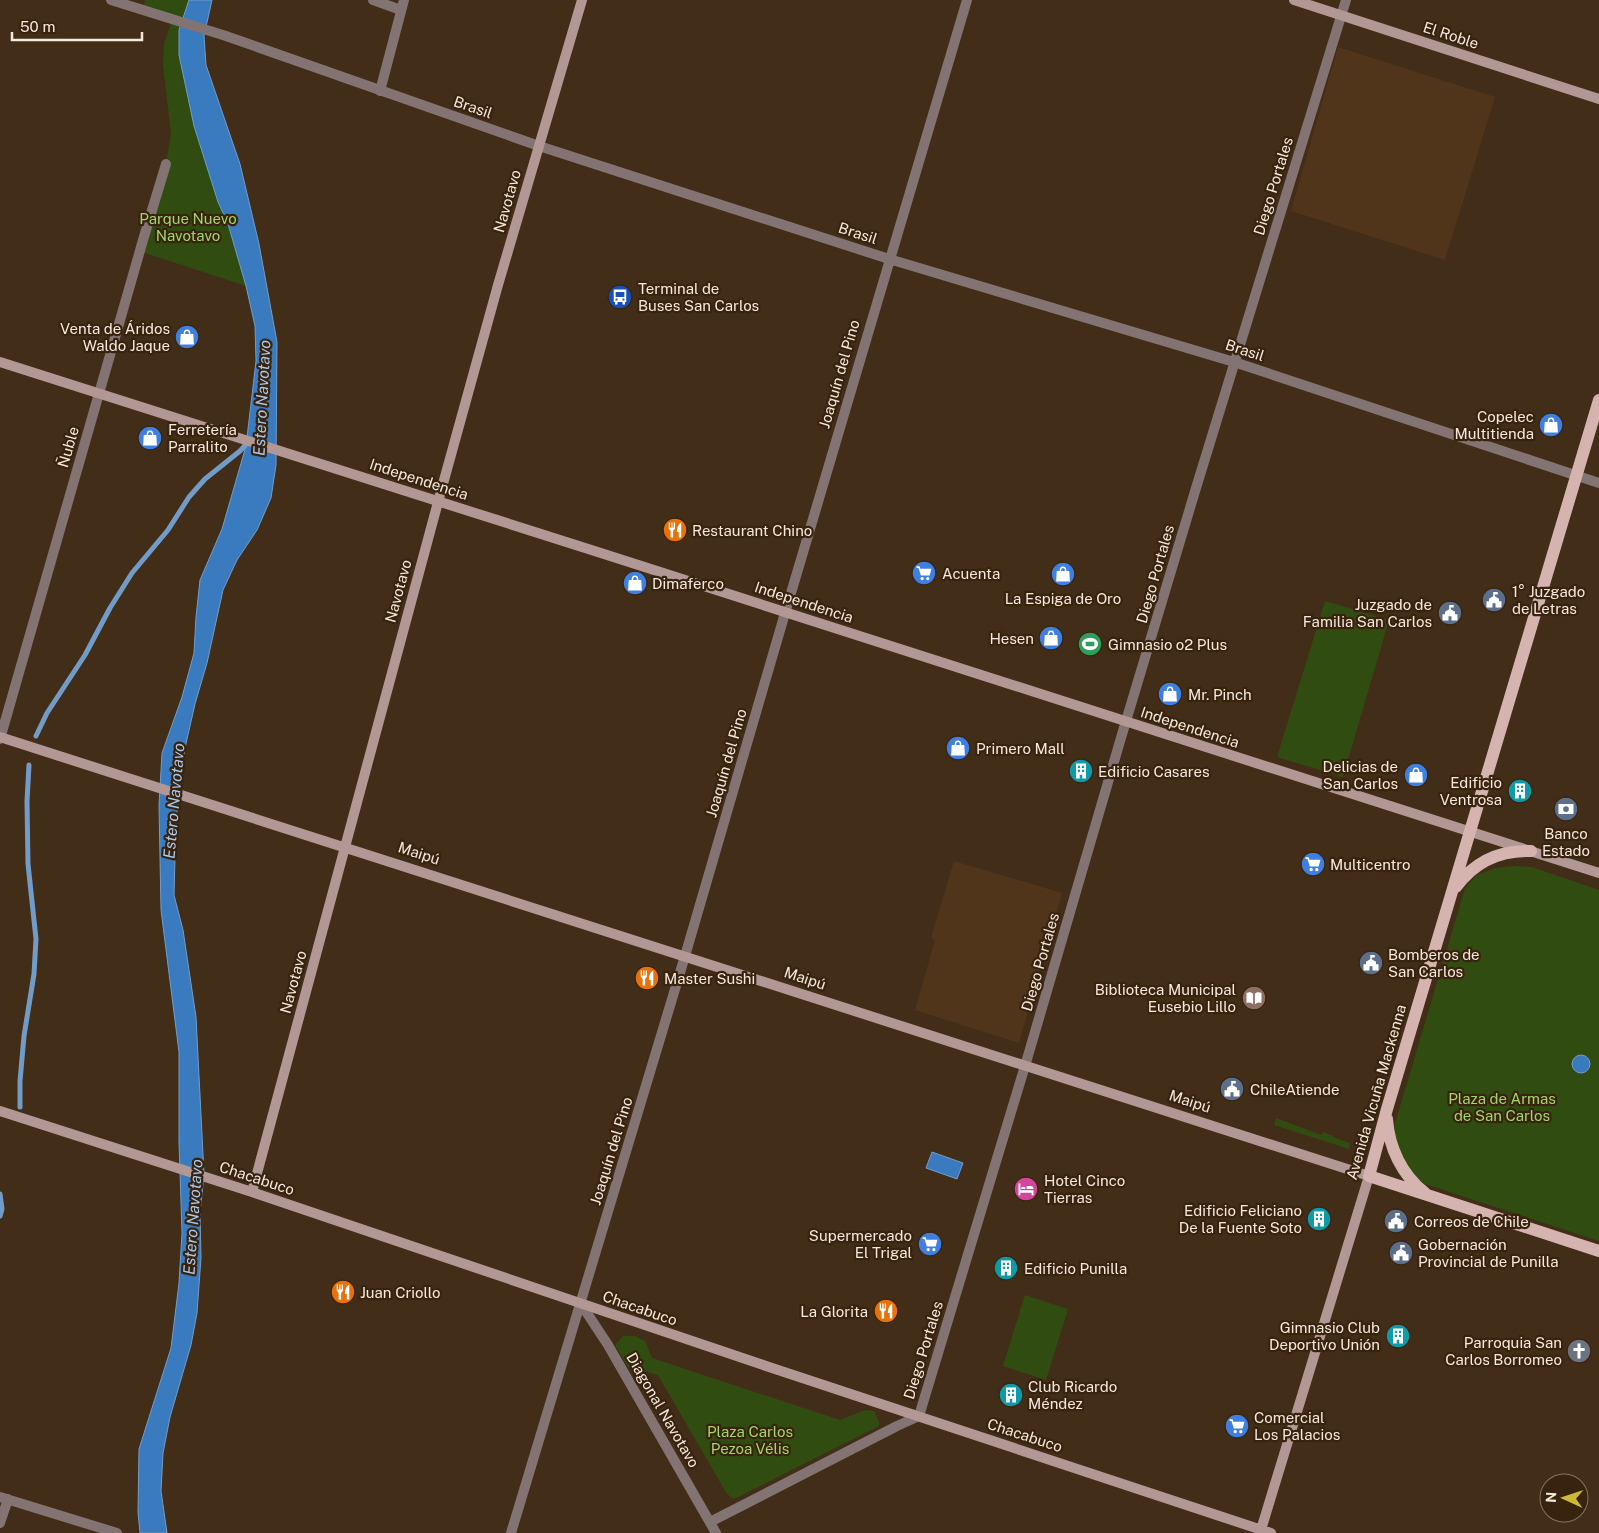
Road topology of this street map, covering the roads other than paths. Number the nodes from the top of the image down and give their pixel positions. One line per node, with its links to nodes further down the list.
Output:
1 (111, 0): 7 (street, Brasil)
2 (373, 0): 8 (street)
3 (582, 0): 12 (street, Navotavo)
4 (967, 0): 14 (street, Joaquín del Pino)
5 (1294, 0): 9 (street, El Roble)
6 (1346, 0): 9 (street, Diego Portales)
7 (141, 5): 10 (street, Brasil)
8 (403, 5): 10 (street)
9 (1342, 16): 11 (street, El Roble); 16 (street, Diego Portales)
10 (380, 91): 12 (street, Brasil)
11 (1599, 99)
12 (539, 146): 14 (street, Brasil); 21 (street, Navotavo)
13 (166, 164): 17 (street, Ñuble)
14 (889, 259): 16 (street, Brasil); 22 (street, Joaquín del Pino)
15 (0, 362): 17 (street, Independencia)
16 (1234, 362): 19 (street, Brasil); 23 (street, Diego Portales)
17 (99, 394): 21 (street, Independencia); 24 (street, Ñuble)
18 (1599, 400): 19 (main road, Avenida Vicuña Mackenna)
19 (1577, 476): 20 (street, Brasil); 25 (main road, Avenida Vicuña Mackenna)
20 (1599, 483)
21 (438, 501): 22 (street, Independencia); 26 (street, Navotavo)
22 (785, 612): 23 (street, Independencia); 30 (street, Joaquín del Pino)
23 (1126, 722): 25 (street, Independencia); 31 (street, Diego Portales)
24 (0, 738): 26 (street, Maipú)
25 (1470, 831): 27 (street, Independencia); 29 (main road, Avenida Vicuña Mackenna)
26 (344, 846): 30 (street, Maipú); 35 (street, Navotavo)
27 (1531, 851): 28 (street, Independencia); 29 (main road)
28 (1599, 873)
29 (1448, 903): 32 (main road, Avenida Vicuña Mackenna)
30 (685, 956): 31 (street, Maipú); 38 (street, Joaquín del Pino)
31 (1026, 1066): 34 (street, Maipú); 39 (street, Diego Portales)
32 (1387, 1109): 34 (main road, Avenida Vicuña Mackenna); 36 (main road)
33 (0, 1111): 35 (street, Chacabuco)
34 (1370, 1176): 36 (main road, Maipú); 43 (street, Avenida Vicuña Mackenna)
35 (252, 1192): 38 (street, Chacabuco)
36 (1430, 1197): 37 (main road, Maipú)
37 (1599, 1252)
38 (581, 1304): 39 (street, Chacabuco); 41 (street, Diagonal Navotavo); 45 (street, Joaquín del Pino)
39 (919, 1416): 41 (street); 43 (street, Chacabuco)
40 (4, 1498): 42 (street); 44 (street)
41 (710, 1522): 46 (street, Diagonal Navotavo)
42 (0, 1523)
43 (1264, 1532)
44 (117, 1533)
45 (511, 1533)
46 (716, 1533)

